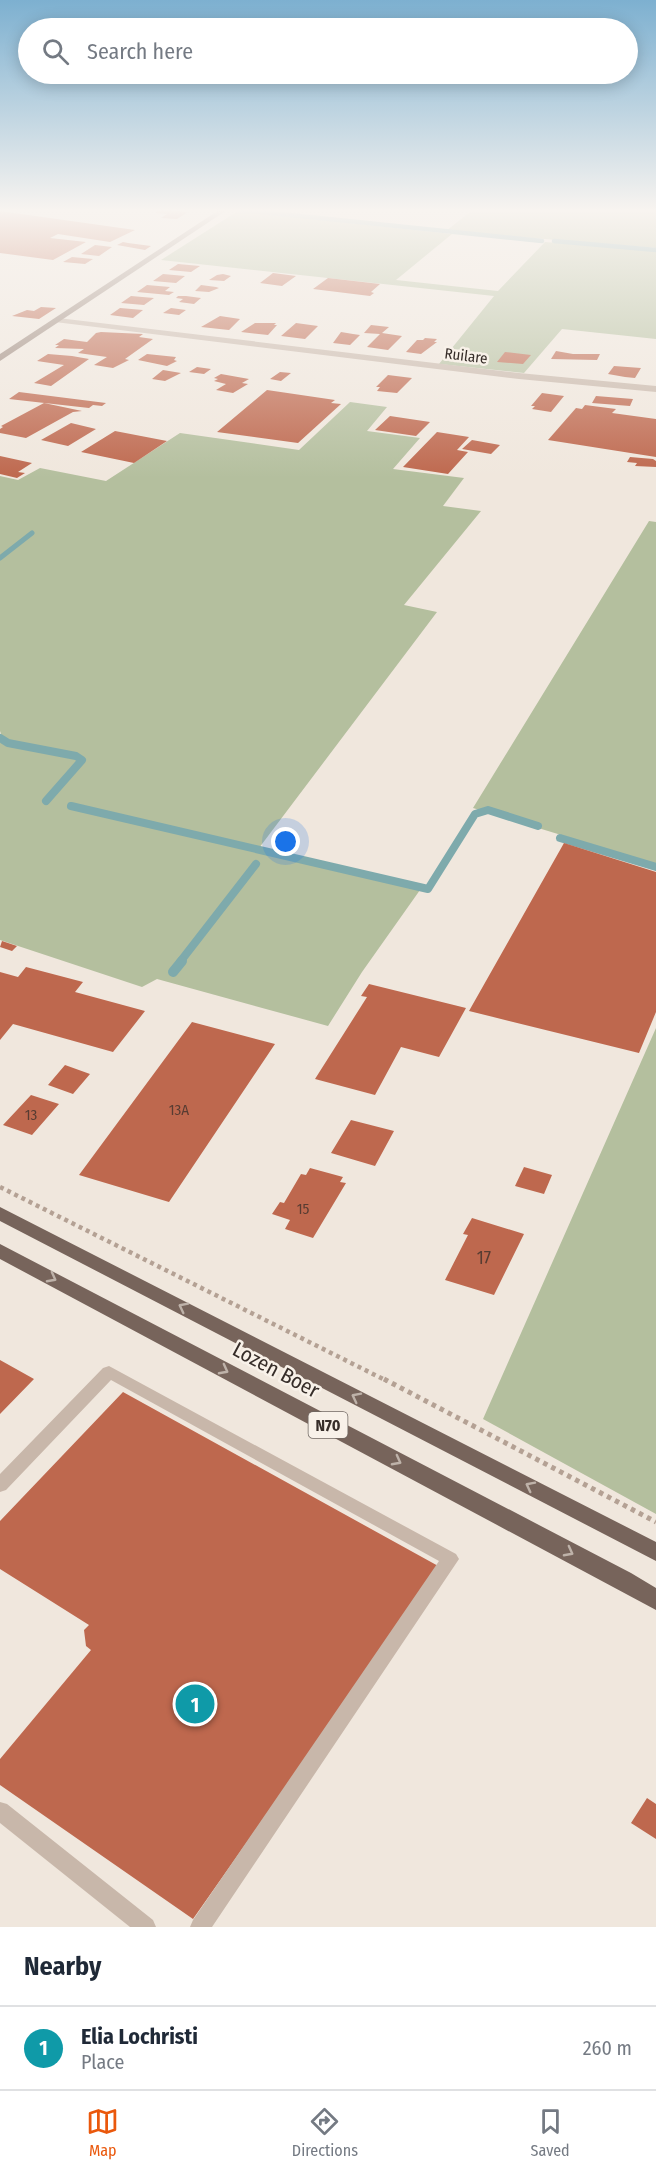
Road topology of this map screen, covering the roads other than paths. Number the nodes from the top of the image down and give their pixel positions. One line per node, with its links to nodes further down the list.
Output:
1 (91, 298): 2 (main road)
2 (58, 320): 3 (main road); 4 (street, Ruilare)
3 (0, 358)
4 (656, 389)
5 (0, 1213): 8 (main road, Lozen Boer / N70, one-way to 5)
6 (0, 1251): 9 (main road, Lozen Boer / N70, one-way to 9)
7 (0, 1485): 12 (lane)
8 (656, 1552)
9 (656, 1600)
10 (0, 1811): 11 (lane)
11 (146, 1927)
12 (200, 1927)

